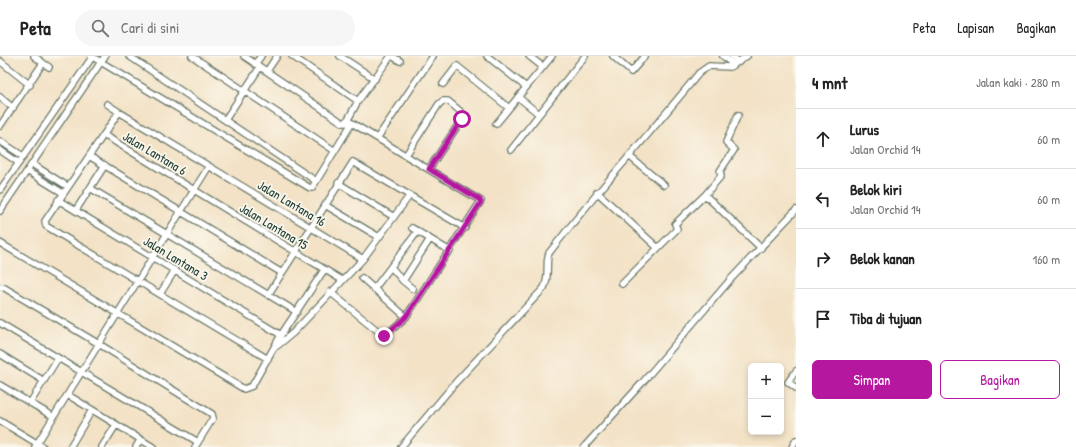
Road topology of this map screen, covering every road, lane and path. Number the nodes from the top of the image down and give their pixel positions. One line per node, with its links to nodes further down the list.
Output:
1 (34, 56): 25 (street)
2 (92, 56): 24 (street); 56 (street)
3 (105, 56): 24 (street)
4 (129, 56): 45 (street)
5 (192, 56): 35 (street)
6 (244, 56): 27 (street)
7 (261, 56): 27 (street)
8 (277, 56): 30 (street)
9 (292, 56): 38 (street)
10 (340, 56): 31 (street)
11 (391, 56): 23 (street); 31 (street)
12 (433, 56): 50 (street)
13 (487, 56): 34 (street)
14 (529, 56): 29 (street)
15 (552, 56): 29 (street)
16 (585, 56): 43 (street)
17 (612, 56): 18 (street)
18 (644, 56)
19 (723, 56): 26 (street)
20 (732, 56): 26 (street)
21 (747, 56): 26 (street)
22 (0, 61): 33 (street)
23 (400, 61)
24 (101, 62): 60 (street); 65 (street)
25 (43, 64): 28 (street); 33 (street)
26 (737, 64): 58 (street)
27 (258, 65): 30 (street); 35 (street)
28 (49, 67)
29 (542, 67): 34 (street)
30 (267, 71): 46 (street)
31 (375, 79): 38 (street)
32 (443, 84): 41 (street)
33 (30, 85): 40 (street)
34 (526, 88): 37 (street)
35 (244, 91): 45 (street); 54 (street)
36 (0, 97): 40 (street)
37 (518, 97): 41 (street); 43 (street)
38 (358, 101): 46 (street)
39 (107, 104): 42 (street, Jalan Lantana 16)
40 (13, 108): 48 (street)
41 (509, 108): 47 (street)
42 (119, 112): 49 (street); 62 (street, Jalan Lantana 16)
43 (539, 114): 53 (street)
44 (738, 115): 75 (street)
45 (225, 120): 65 (street)
46 (350, 122): 50 (street); 54 (street)
47 (496, 124)
48 (0, 126)
49 (104, 135): 57 (street); 71 (street, Jalan Lantana 6)
50 (378, 137): 55 (street)
51 (0, 140): 56 (street)
52 (0, 150): 59 (street)
53 (511, 150)
54 (334, 151): 65 (street)
55 (406, 155): 63 (street); 63 (street)
56 (23, 156): 59 (street)
57 (89, 156): 61 (street); 68 (street)
58 (629, 156): 67 (street); 72 (street)
59 (19, 163): 70 (street)
60 (32, 164): 64 (street); 68 (street)
61 (105, 166): 69 (street); 81 (street)
62 (209, 166): 71 (street); 83 (street, Jalan Lantana 16)
63 (429, 169): 85 (street)
64 (27, 171): 73 (street); 80 (street)
65 (316, 181)
66 (338, 183): 74 (street); 77 (street); 82 (street)
67 (664, 185)
68 (67, 186): 73 (street)
69 (90, 188): 78 (street); 87 (street)
70 (0, 190)
71 (194, 190): 81 (street); 94 (street, Jalan Lantana 15)
72 (597, 192): 92 (street); 142 (street)
73 (62, 193): 76 (street)
74 (410, 195): 82 (street); 85 (street)
75 (705, 195): 91 (street); 92 (street)
76 (58, 200): 78 (street, Jalan Lantana 3); 103 (street)
77 (325, 205): 83 (street); 88 (street)
78 (76, 210): 95 (street, Jalan Lantana 3)
79 (796, 210): 91 (street)
80 (0, 211)
81 (181, 212): 87 (street); 100 (street)
82 (394, 217): 88 (street)
83 (310, 228): 94 (street); 96 (street, Jalan Lantana 16)
84 (412, 228): 86 (street)
85 (465, 228): 93 (street)
86 (418, 231): 89 (street); 97 (street)
87 (167, 234): 95 (street); 111 (street)
88 (379, 237): 96 (street)
89 (430, 239): 93 (street); 104 (street)
90 (0, 243): 113 (street)
91 (760, 247): 143 (street)
92 (658, 248): 105 (street)
93 (450, 251): 114 (street)
94 (295, 252): 99 (street, Jalan Lantana 15); 100 (street)
95 (153, 257): 98 (street, Jalan Lantana 3); 103 (street)
96 (363, 260): 102 (street)
97 (391, 268): 104 (street); 107 (street)
98 (175, 270): 110 (street); 116 (street, Jalan Lantana 3)
99 (324, 270): 102 (street, Jalan Lantana 15); 112 (street)
100 (282, 273): 111 (street)
101 (362, 278): 107 (street)
102 (342, 280): 109 (street)
103 (138, 281): 110 (street); 113 (street)
104 (403, 281): 108 (street)
105 (622, 284)
106 (0, 288): 117 (street)
107 (374, 289): 114 (street)
108 (413, 289)
109 (330, 292): 114 (street); 118 (street)
110 (160, 294): 121 (street)
111 (268, 295): 112 (street)
112 (297, 312): 116 (street)
113 (117, 314): 117 (street); 121 (street)
114 (406, 317)
115 (0, 323): 120 (street)
116 (281, 335): 118 (street)
117 (99, 344): 123 (street); 135 (street)
118 (275, 347): 121 (street)
119 (0, 354): 124 (street)
120 (58, 358): 123 (street); 124 (street)
121 (268, 359)
122 (796, 371): 126 (street)
123 (81, 373): 127 (street); 135 (street)
124 (44, 381): 128 (street)
125 (0, 384): 128 (street)
126 (796, 388)
127 (68, 394): 129 (street); 130 (street)
128 (30, 403): 130 (street)
129 (92, 410): 132 (street); 138 (street)
130 (54, 417): 136 (street)
131 (0, 421): 136 (street)
132 (116, 425): 133 (street); 139 (street)
133 (140, 440): 140 (street); 141 (street)
134 (796, 440): 144 (street)
135 (197, 444)
136 (36, 445): 137 (street)
137 (43, 447)
138 (70, 447)
139 (102, 447)
140 (136, 447)
141 (153, 447)
142 (401, 447)
143 (584, 447)
144 (792, 447)

